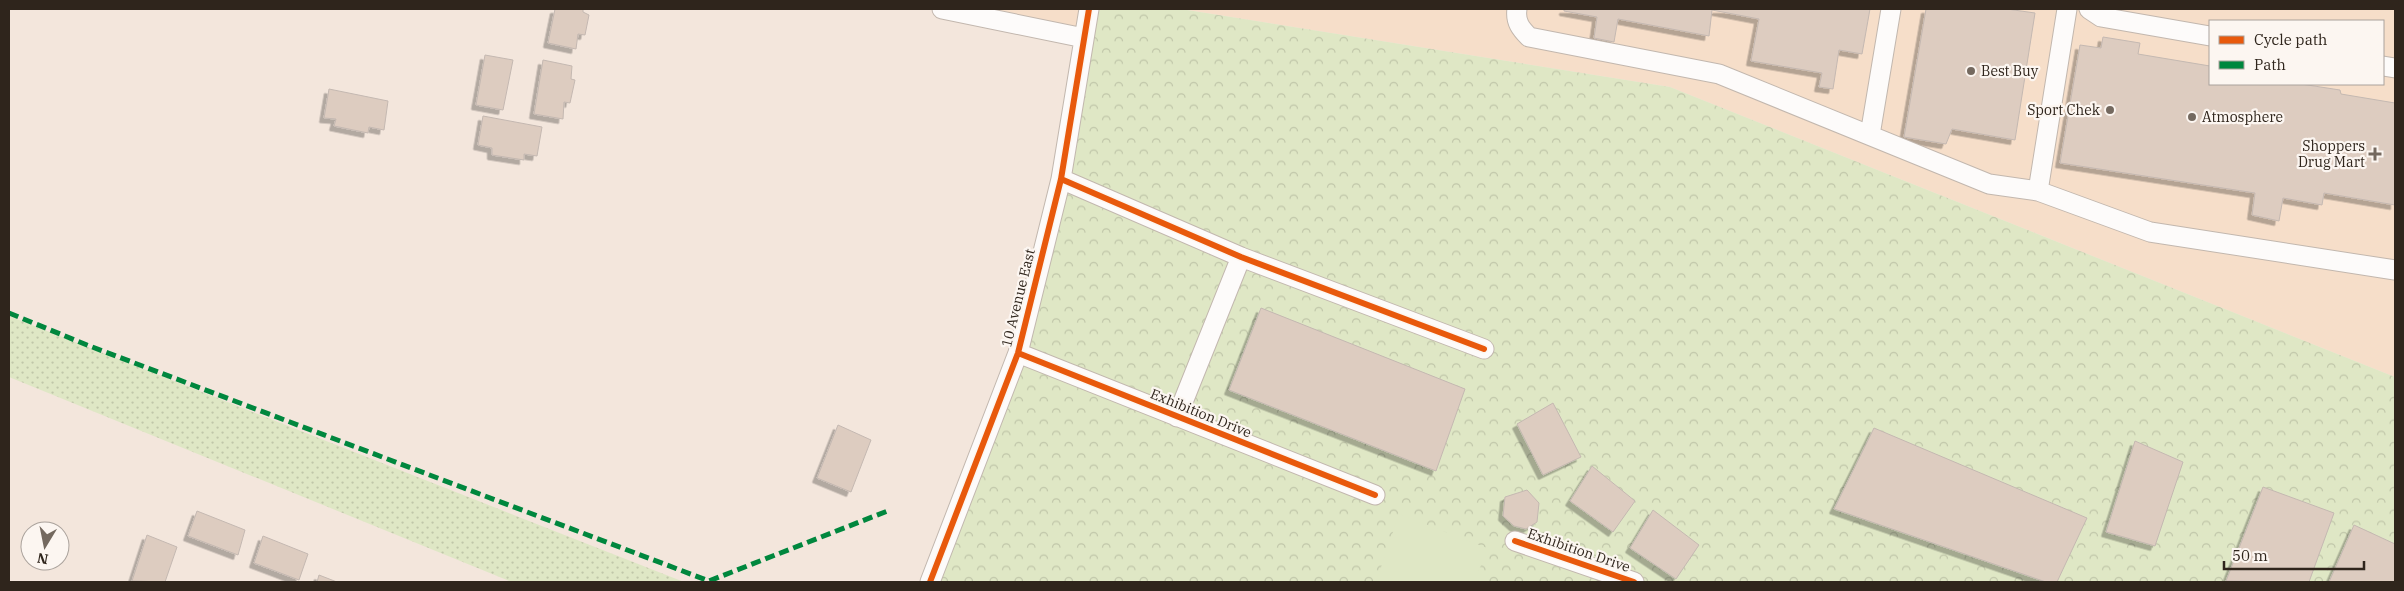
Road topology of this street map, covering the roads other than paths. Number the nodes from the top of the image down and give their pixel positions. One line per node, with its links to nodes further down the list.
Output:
1 (942, 9): 8 (street)
2 (1090, 9): 8 (street, 10 Avenue East)
3 (1517, 9): 9 (street)
4 (1890, 9): 9 (street)
5 (2068, 9): 11 (street)
6 (2089, 9): 7 (street)
7 (2209, 36)
8 (1084, 38): 10 (street, 10 Avenue East)
9 (1870, 136): 11 (street)
10 (1061, 179): 12 (street); 15 (street, 10 Avenue East)
11 (2038, 191): 13 (street)
12 (1241, 257): 14 (street); 16 (street)
13 (2395, 270)
14 (1484, 349)
15 (1018, 353): 16 (street, Exhibition Drive); 19 (street, 10 Avenue East)
16 (1178, 417): 17 (street, Exhibition Drive)
17 (1375, 495)
18 (1515, 541): 20 (street, Exhibition Drive)
19 (930, 582)
20 (1634, 582)

